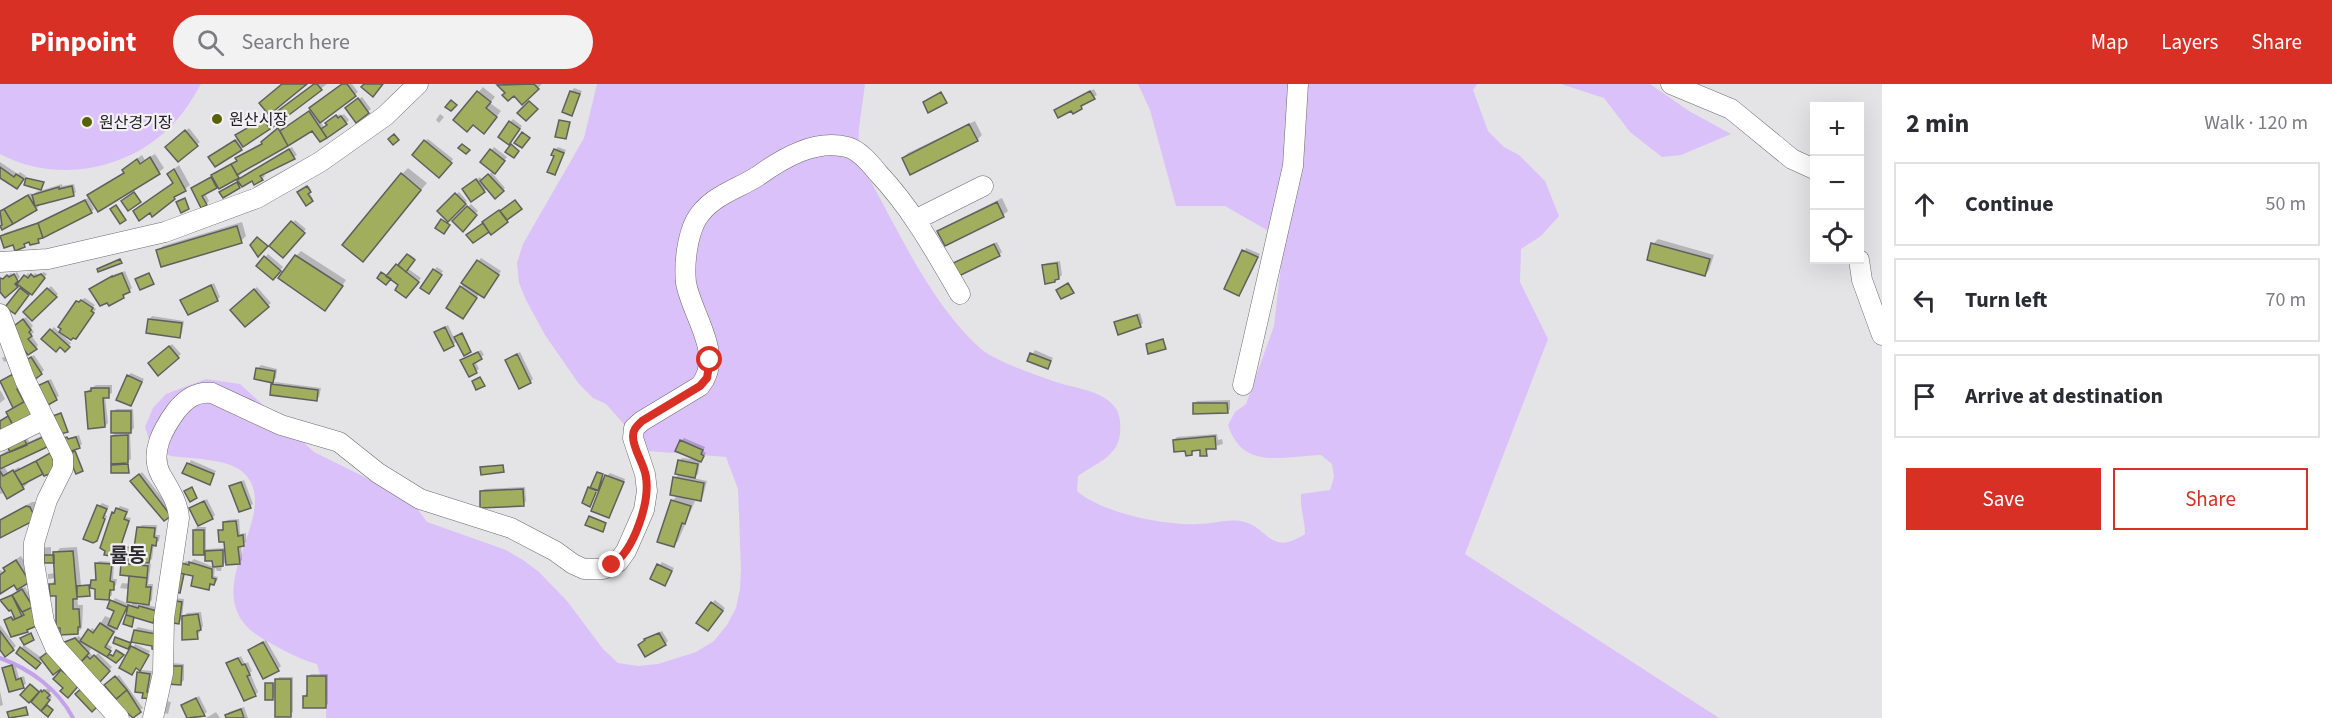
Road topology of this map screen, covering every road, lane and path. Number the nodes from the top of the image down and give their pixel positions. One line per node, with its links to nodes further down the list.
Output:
1 (418, 84): 7 (street)
2 (1298, 84): 12 (street)
3 (1671, 84): 4 (street)
4 (1810, 167)
5 (984, 186): 6 (street)
6 (916, 219): 9 (street); 16 (street)
7 (0, 262)
8 (1860, 264): 11 (street)
9 (960, 294)
10 (0, 314): 13 (street)
11 (1882, 335)
12 (1243, 385)
13 (44, 419): 14 (street); 15 (street)
14 (0, 441)
15 (119, 718)
16 (153, 718)

